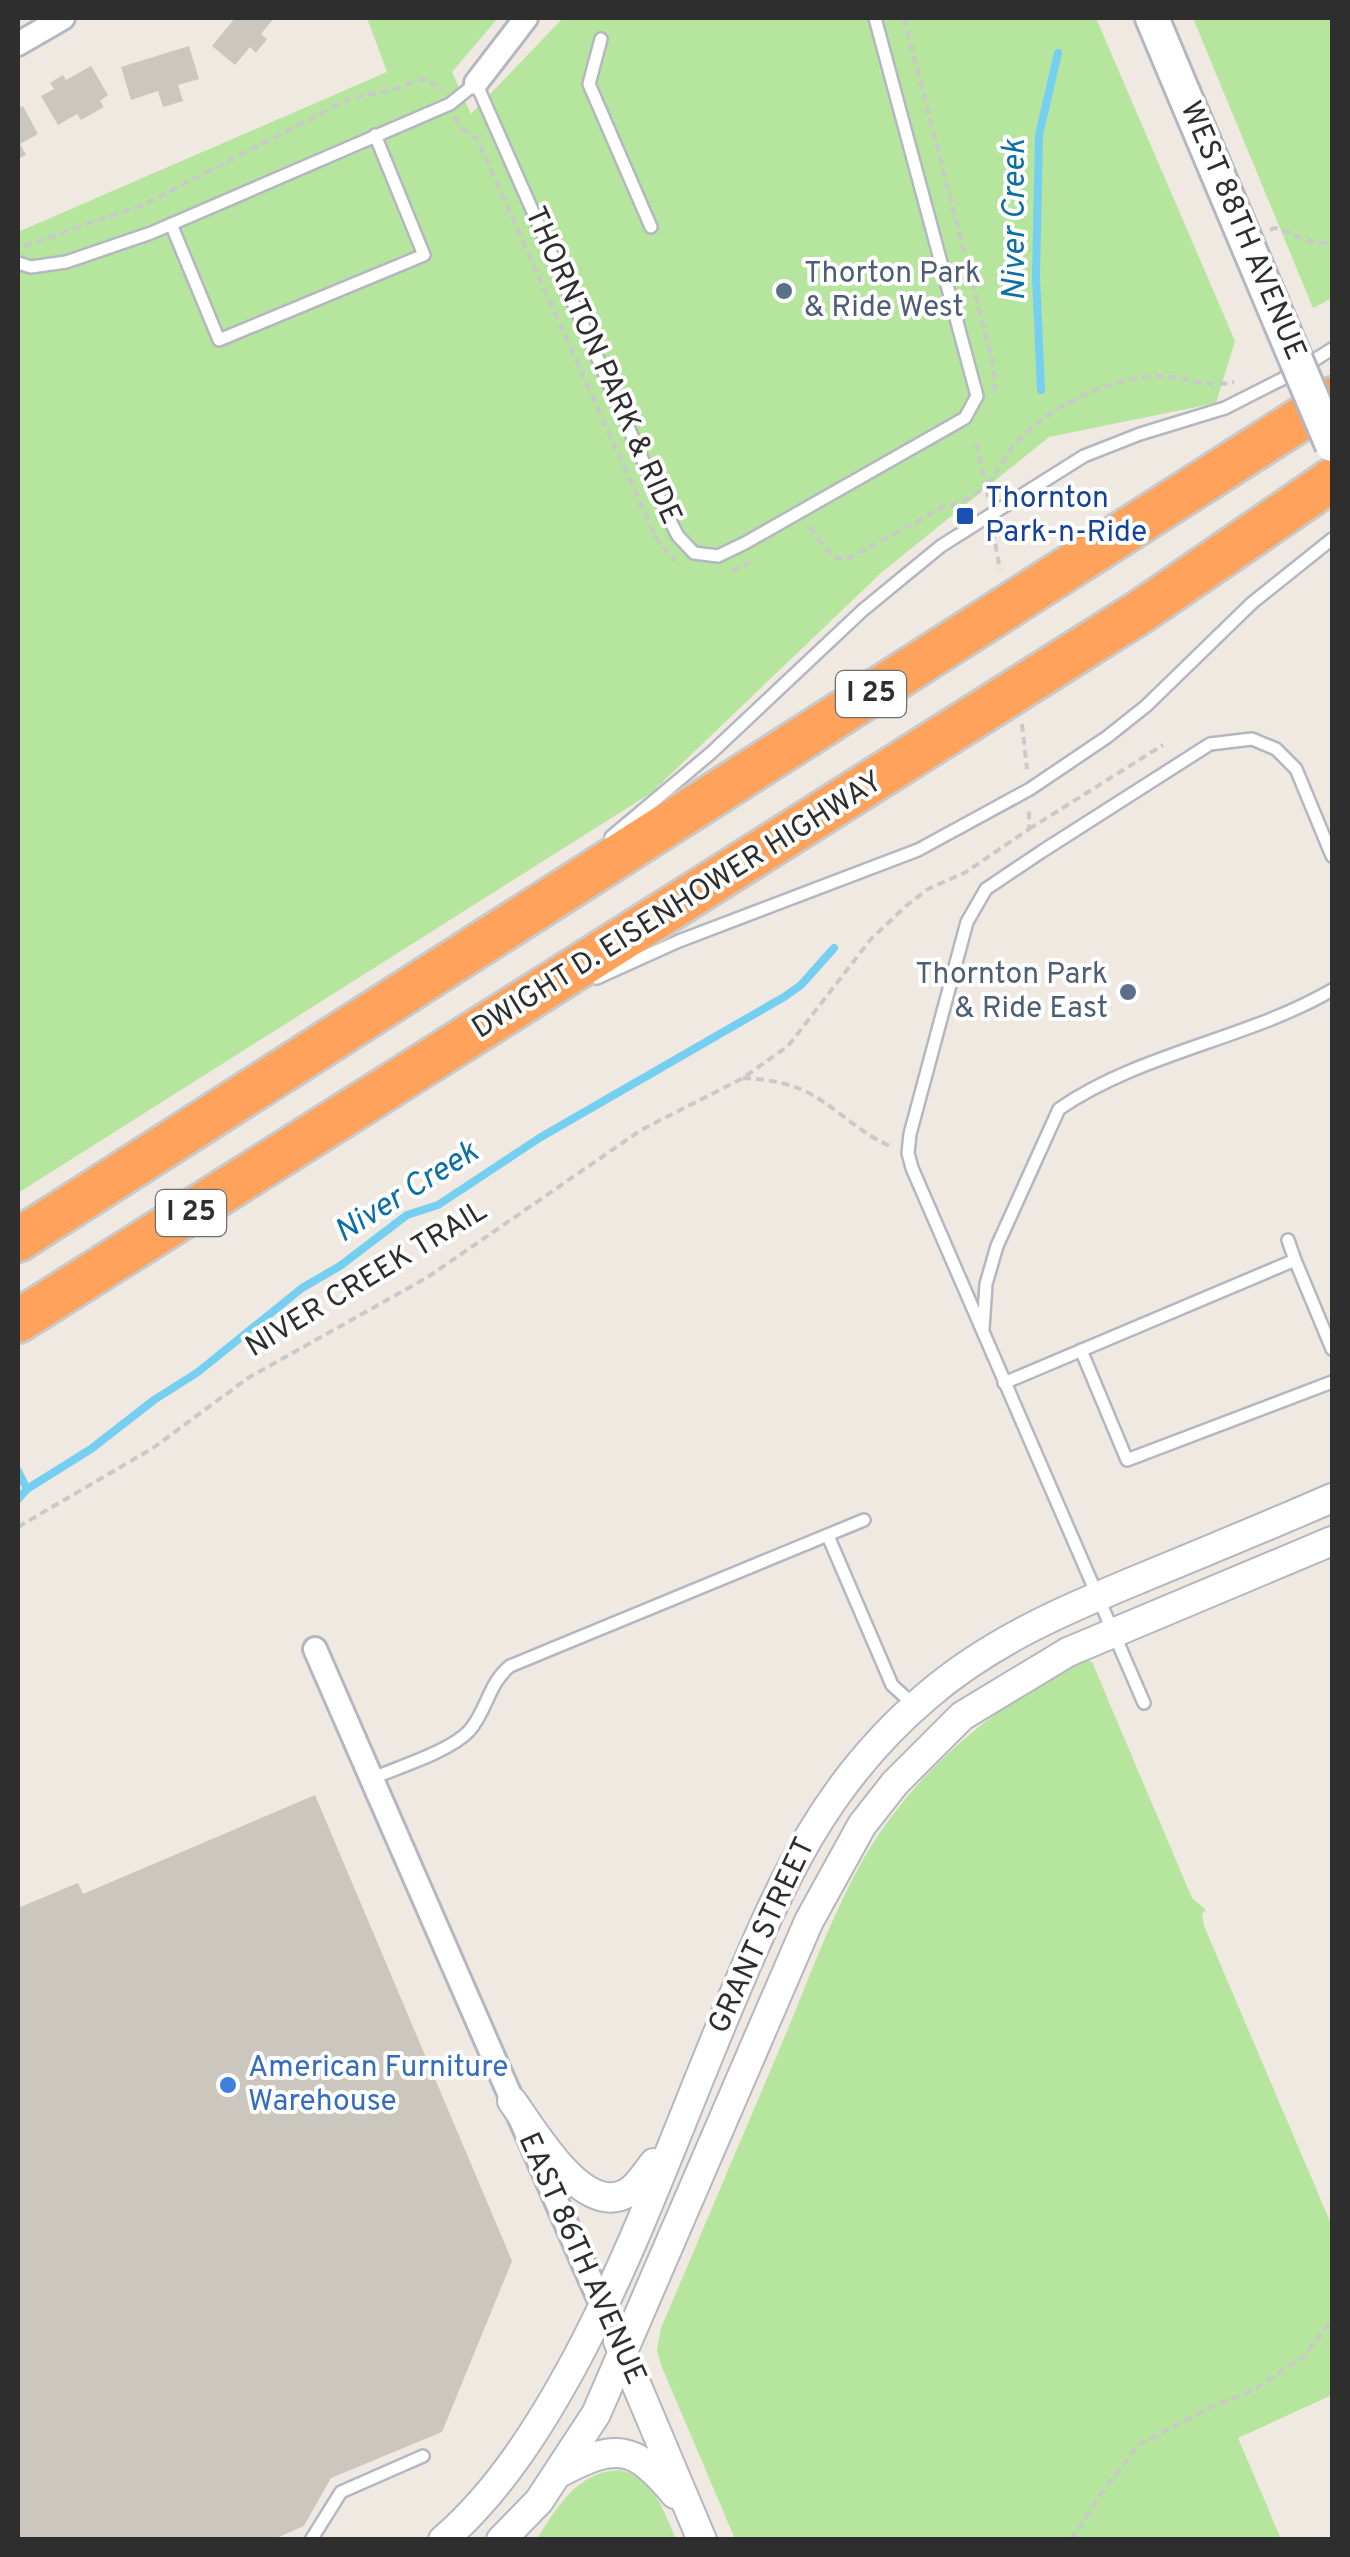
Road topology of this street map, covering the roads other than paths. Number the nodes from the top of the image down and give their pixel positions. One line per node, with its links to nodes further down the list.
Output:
1 (63, 18): 6 (street)
2 (526, 18): 7 (street)
3 (875, 18): 7 (lane, THORNTON PARK & RIDE)
4 (1152, 18): 14 (main road, WEST 88TH AVENUE, bridge)
5 (602, 39): 10 (lane)
6 (18, 44)
7 (476, 83): 8 (lane)
8 (375, 136): 9 (lane); 9 (lane)
9 (171, 224): 11 (lane)
10 (651, 227)
11 (20, 258)
12 (1332, 349): 16 (lane)
13 (1332, 399): 20 (highway, I 25)
14 (1332, 463): 23 (highway, DWIGHT D. EISENHOWER HIGHWAY / I 25); 27 (highway)
15 (1332, 539): 19 (lane)
16 (606, 841)
17 (1332, 856): 29 (lane)
18 (561, 876): 20 (lane)
19 (591, 982)
20 (410, 990): 24 (highway, I 25)
21 (1332, 990): 29 (lane)
22 (559, 997): 23 (lane)
23 (454, 1048): 28 (highway, DWIGHT D. EISENHOWER HIGHWAY / I 25)
24 (18, 1240)
25 (1288, 1240): 26 (lane)
26 (1295, 1260): 30 (lane); 31 (lane)
27 (18, 1295)
28 (18, 1321)
29 (983, 1333): 33 (lane)
30 (1332, 1349)
31 (1081, 1350): 32 (lane); 33 (lane)
32 (1332, 1382)
33 (1004, 1383): 38 (lane)
34 (1332, 1498): 38 (street, GRANT STREET)
35 (864, 1520): 36 (lane)
36 (828, 1536): 42 (lane); 43 (lane)
37 (1332, 1541): 39 (street, GRANT STREET)
38 (1098, 1596): 39 (lane); 42 (street, GRANT STREET)
39 (1112, 1631): 41 (lane); 47 (street, GRANT STREET)
40 (315, 1649): 43 (street, EAST 86TH AVENUE)
41 (1144, 1703)
42 (915, 1706): 45 (street, GRANT STREET)
43 (371, 1779): 44 (street, EAST 86TH AVENUE)
44 (512, 2102): 45 (street); 46 (street, EAST 86TH AVENUE)
45 (675, 2134): 46 (street, GRANT STREET)
46 (603, 2308): 47 (street, EAST 86TH AVENUE); 52 (street, GRANT STREET)
47 (624, 2352): 49 (street, GRANT STREET); 50 (street, EAST 86TH AVENUE)
48 (423, 2456): 51 (lane)
49 (558, 2474): 50 (street); 53 (street, GRANT STREET)
50 (690, 2510): 54 (street, EAST 86TH AVENUE)
51 (311, 2540)
52 (443, 2540)
53 (501, 2540)
54 (702, 2540)

